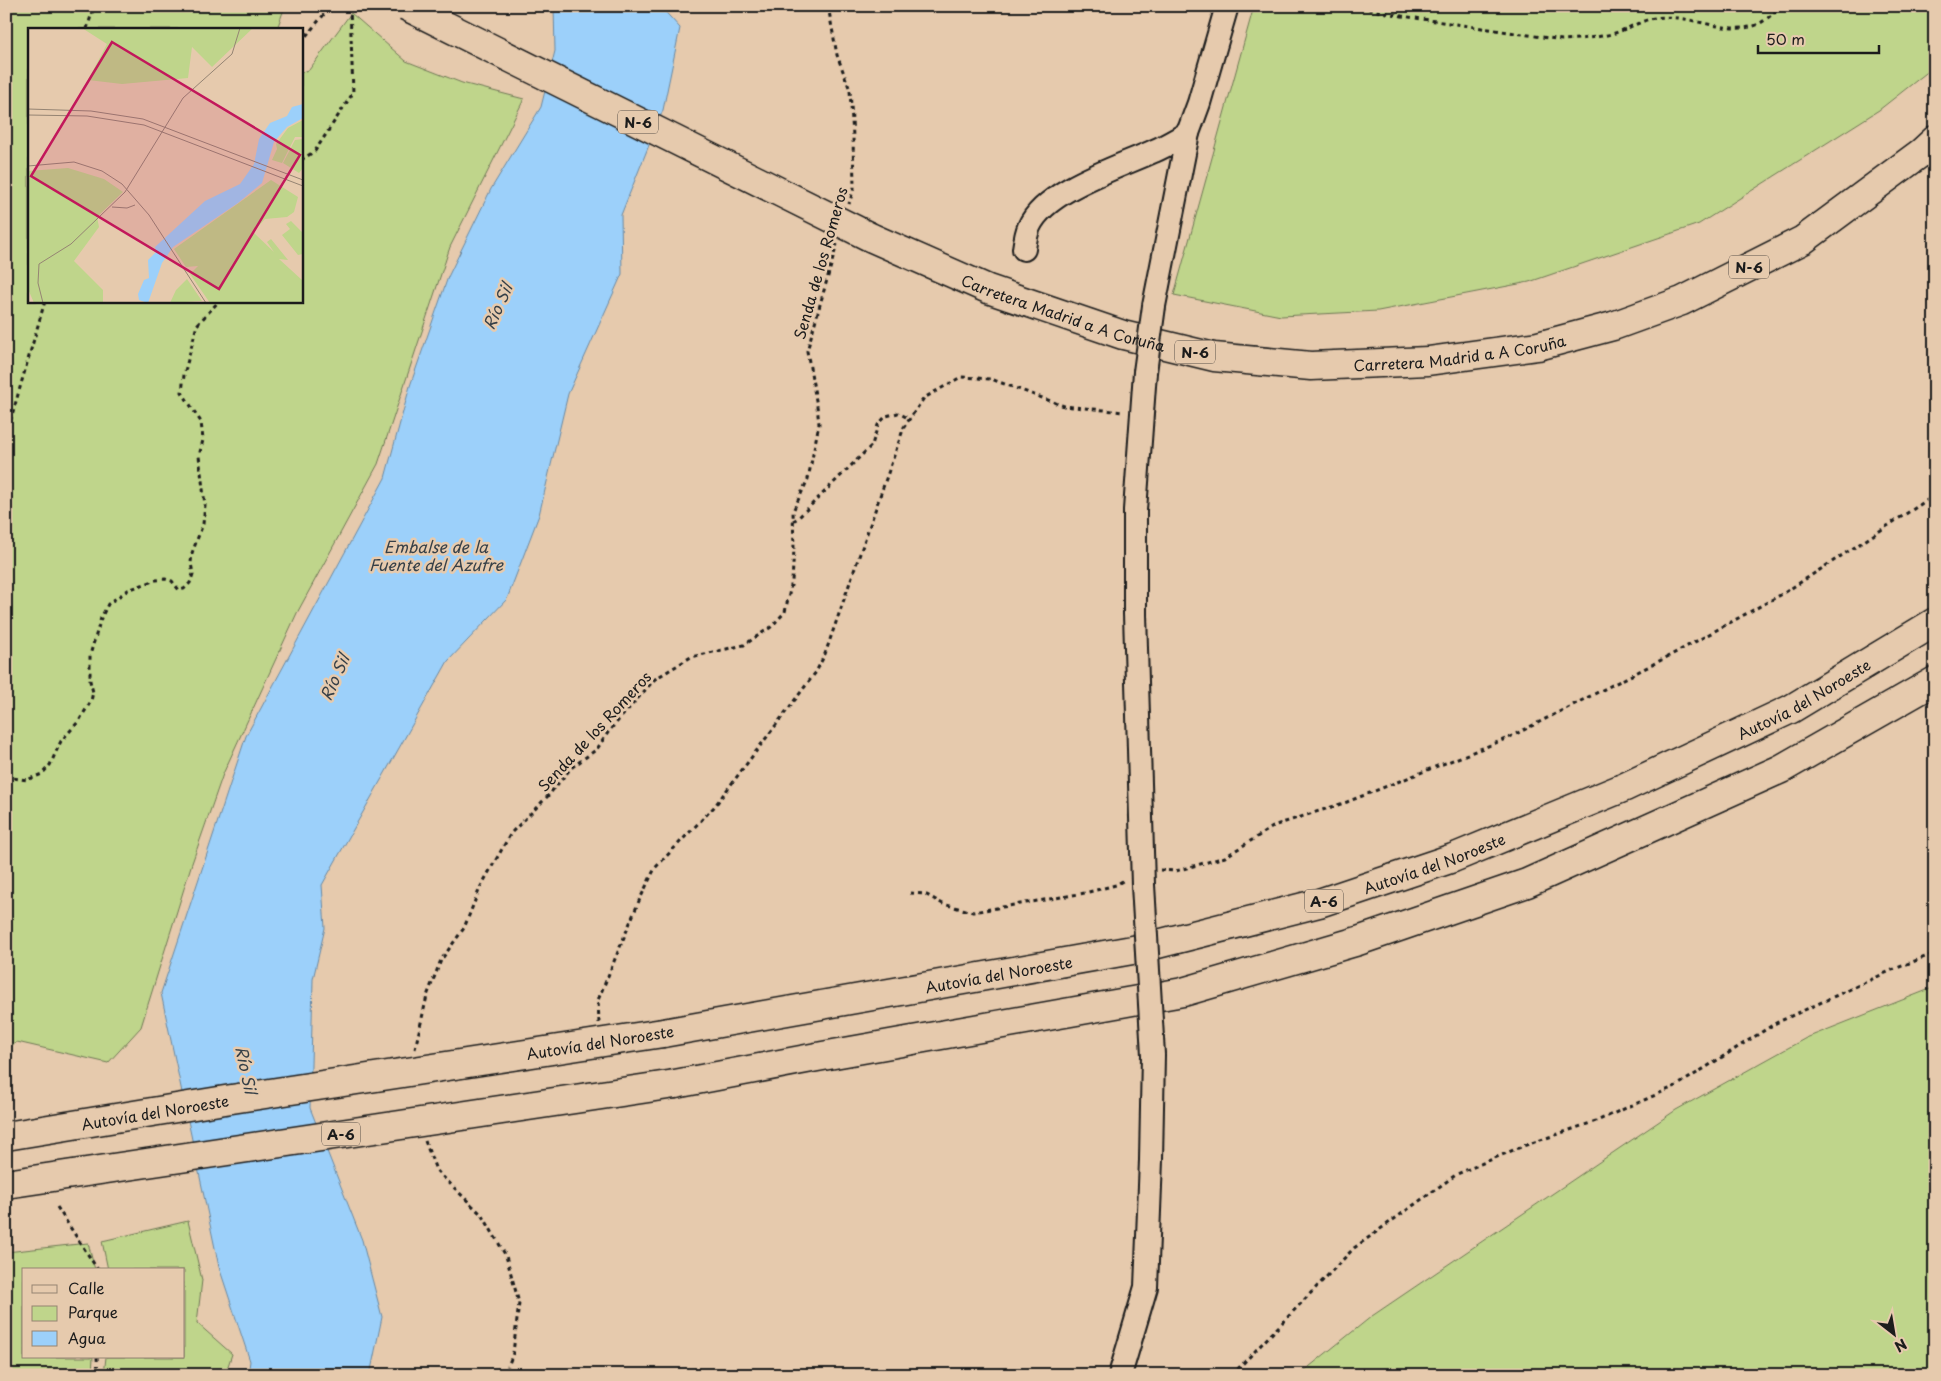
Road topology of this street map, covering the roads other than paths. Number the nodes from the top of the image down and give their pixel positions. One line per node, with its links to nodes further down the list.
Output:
1 (406, 6): 4 (highway, Carretera Madrid a A Coruña / N-6, bridge)
2 (1227, 6): 3 (street)
3 (1188, 133): 5 (street); 10 (street, bridge)
4 (1935, 140)
5 (1024, 249)
6 (1935, 622): 8 (highway, Autovía del Noroeste / A-6, bridge)
7 (1935, 681): 9 (highway, A-6, bridge)
8 (6, 1136)
9 (6, 1184)
10 (1120, 1375)

